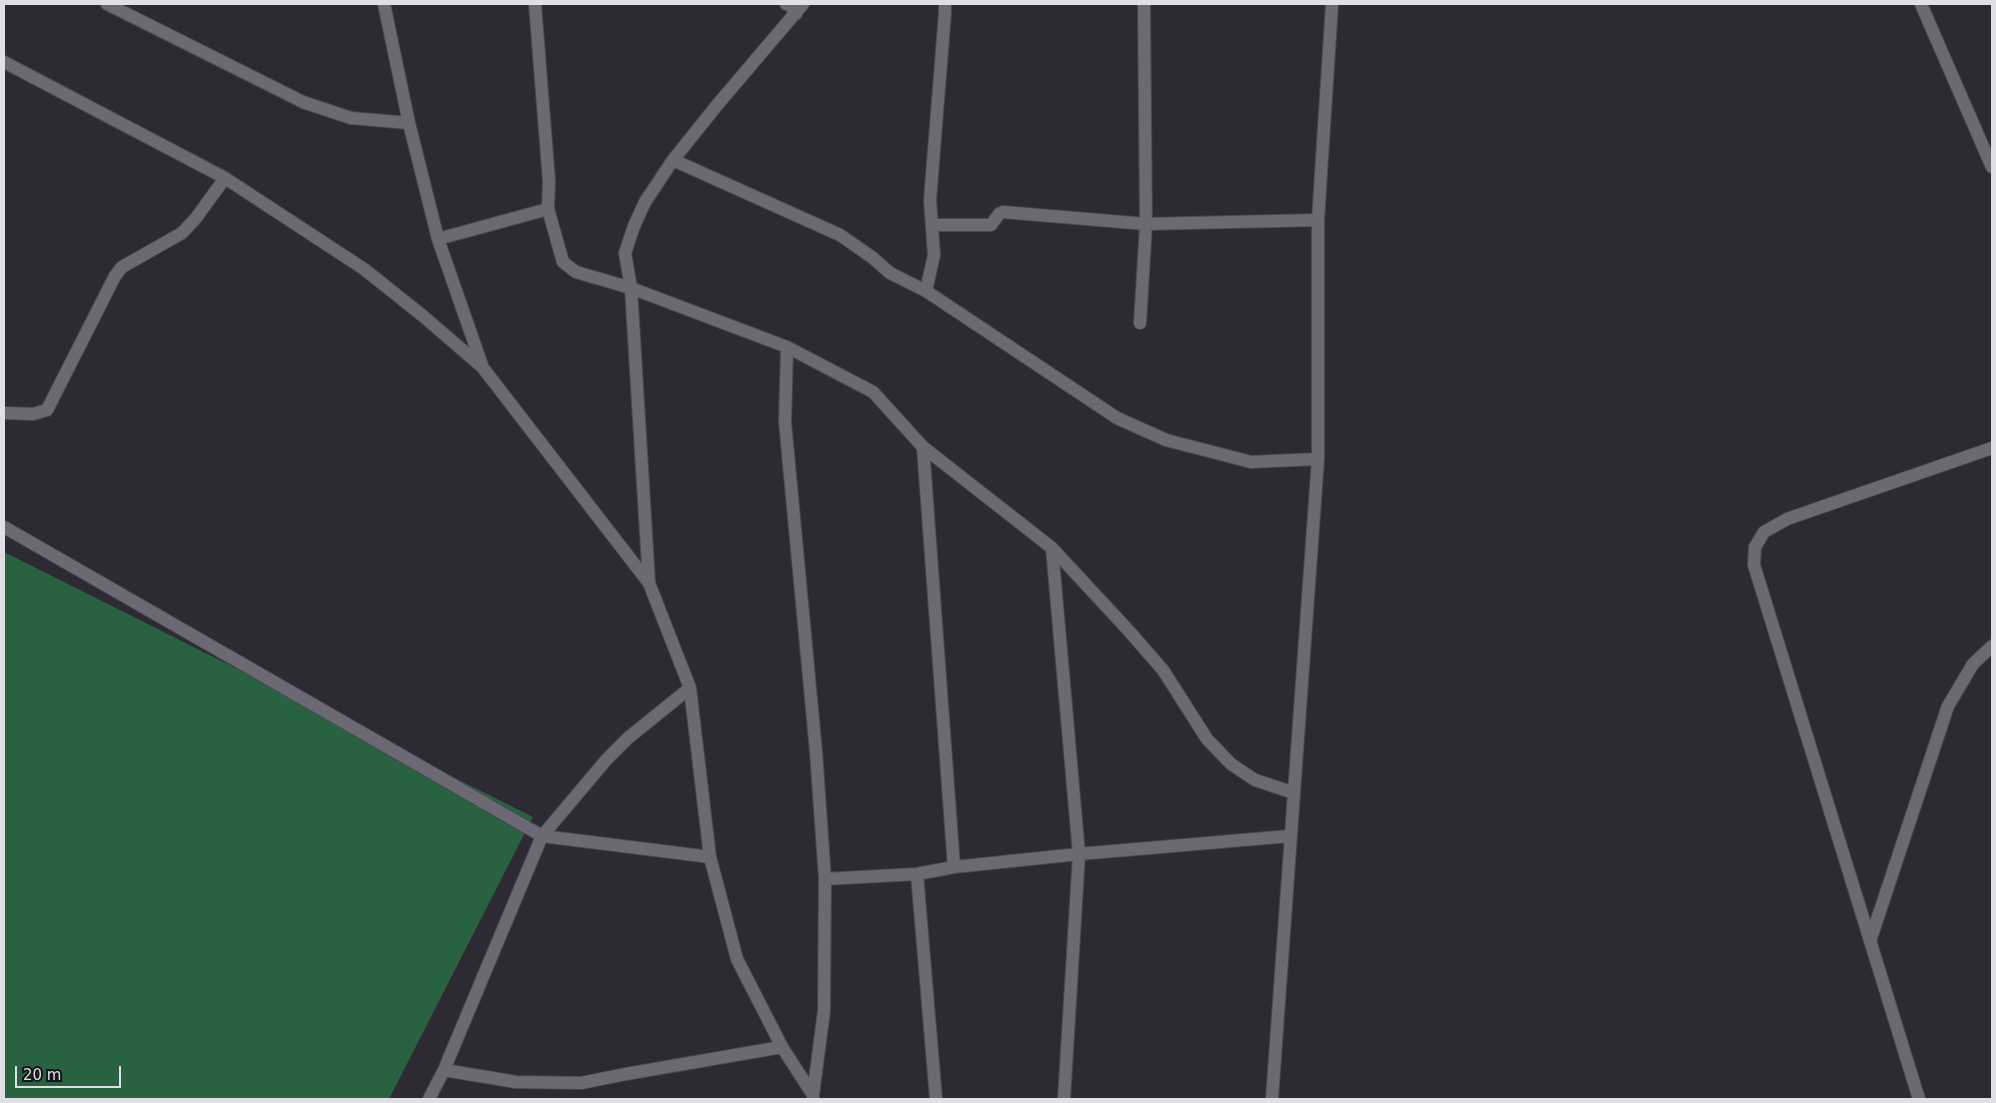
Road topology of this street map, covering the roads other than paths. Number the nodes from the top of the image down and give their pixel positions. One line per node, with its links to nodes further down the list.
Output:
1 (106, 4): 11 (street)
2 (384, 4): 11 (street)
3 (535, 4): 15 (street)
4 (786, 4): 9 (street)
5 (945, 4): 18 (street)
6 (1144, 4): 17 (street)
7 (1332, 4): 16 (street)
8 (1921, 4): 13 (street)
9 (800, 9): 12 (street)
10 (4, 62): 14 (street)
11 (409, 123): 19 (street)
12 (672, 160): 20 (street); 21 (street)
13 (1992, 167)
14 (225, 178): 24 (street); 25 (street)
15 (548, 209): 19 (street); 20 (street)
16 (1318, 220): 17 (street); 28 (street)
17 (1146, 224): 18 (street); 22 (street)
18 (932, 225): 21 (street)
19 (438, 238): 24 (street)
20 (631, 288): 23 (street); 31 (street)
21 (926, 291): 28 (street)
22 (1140, 323)
23 (787, 347): 26 (street); 41 (street)
24 (483, 368): 31 (street)
25 (4, 413)
26 (923, 447): 30 (street); 39 (street)
27 (1992, 448): 42 (street)
28 (1318, 459): 34 (street)
29 (4, 527): 35 (street)
30 (1052, 548): 34 (street); 37 (street)
31 (649, 583): 33 (street)
32 (1992, 646): 42 (street)
33 (690, 688): 35 (street); 38 (street)
34 (1294, 793): 36 (street)
35 (542, 836): 38 (street); 44 (street)
36 (1290, 836): 37 (street); 49 (street)
37 (1080, 854): 39 (street); 48 (street)
38 (710, 857): 43 (street)
39 (954, 867): 40 (street)
40 (917, 874): 41 (street); 47 (street)
41 (825, 879): 45 (street)
42 (1870, 941): 50 (street)
43 (782, 1047): 44 (street); 45 (street)
44 (444, 1070): 46 (street)
45 (813, 1097)
46 (429, 1099)
47 (936, 1099)
48 (1064, 1099)
49 (1272, 1099)
50 (1919, 1099)

